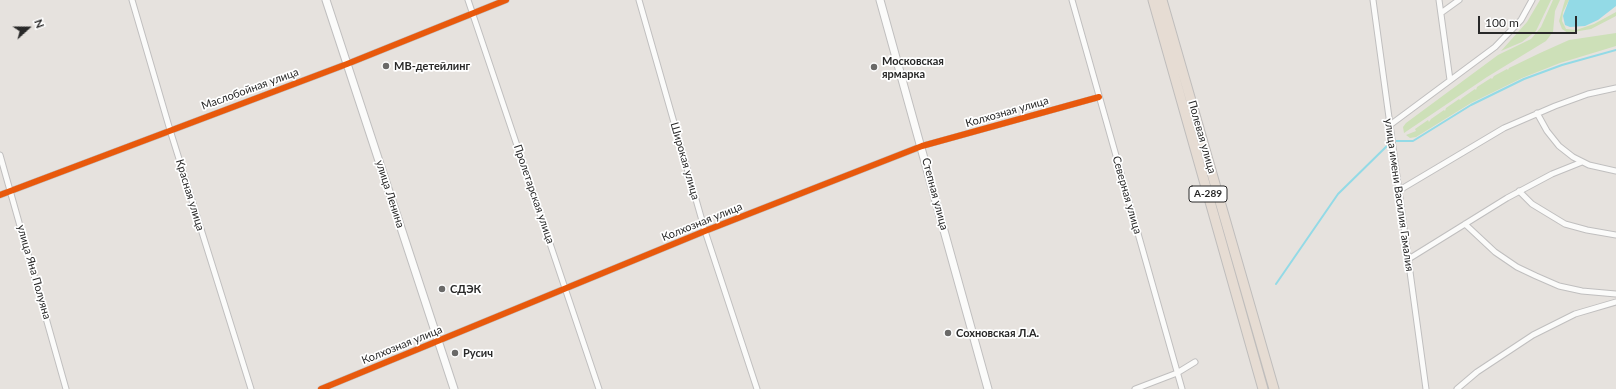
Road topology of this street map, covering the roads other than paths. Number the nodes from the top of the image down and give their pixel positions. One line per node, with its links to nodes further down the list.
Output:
1 (132, 0): 22 (street, Красная улица)
2 (326, 0): 16 (street, улица Ленина)
3 (468, 0): 14 (street, Пролетарская улица)
4 (506, 0): 14 (street, Маслобойная улица)
5 (639, 0): 32 (street, Широкая улица)
6 (880, 0): 23 (street, Степная улица)
7 (1072, 0): 19 (street, Северная улица)
8 (1153, 0): 50 (highway, Полевая улица / А-289)
9 (1162, 0): 51 (highway, Полевая улица / А-289)
10 (1373, 0): 21 (street, улица имени Василия Гамалия)
11 (1439, 0): 15 (street)
12 (1459, 0): 15 (street)
13 (1532, 0): 17 (street)
14 (473, 13): 16 (street, Маслобойная улица); 35 (street, Пролетарская улица)
15 (1440, 13): 17 (street)
16 (347, 64): 22 (street, Маслобойная улица); 38 (street, улица Ленина)
17 (1450, 80): 21 (street)
18 (1616, 88): 20 (street)
19 (1099, 97): 23 (street, Колхозная улица); 40 (street, Северная улица)
20 (1537, 113): 25 (street); 28 (street)
21 (1390, 125): 28 (street, улица имени Василия Гамалия)
22 (170, 130): 27 (street, Маслобойная улица); 42 (street, Красная улица)
23 (922, 146): 32 (street, Колхозная улица); 47 (street, Степная улица)
24 (0, 155): 27 (street, улица Яна Полуяна)
25 (1582, 162): 26 (street); 29 (street)
26 (1616, 171)
27 (11, 190): 30 (street, Маслобойная улица); 41 (street, улица Яна Полуяна)
28 (1398, 191): 34 (street, улица имени Василия Гамалия)
29 (1519, 191): 31 (street); 33 (street)
30 (0, 195)
31 (1465, 224): 34 (street); 36 (street)
32 (705, 231): 35 (street, Колхозная улица); 46 (street, Широкая улица)
33 (1616, 235)
34 (1407, 260): 52 (street, улица имени Василия Гамалия)
35 (566, 288): 38 (street, Колхозная улица); 45 (street, Пролетарская улица)
36 (1616, 294)
37 (1616, 302): 53 (street)
38 (438, 341): 43 (street, Колхозная улица); 44 (street, улица Ленина)
39 (1195, 362): 40 (street)
40 (1177, 373): 48 (street); 49 (street, Северная улица)
41 (66, 389)
42 (251, 389)
43 (321, 389)
44 (454, 389)
45 (599, 389)
46 (757, 389)
47 (988, 389)
48 (1135, 389)
49 (1182, 389)
50 (1262, 389)
51 (1274, 389)
52 (1426, 389)
53 (1457, 389)

